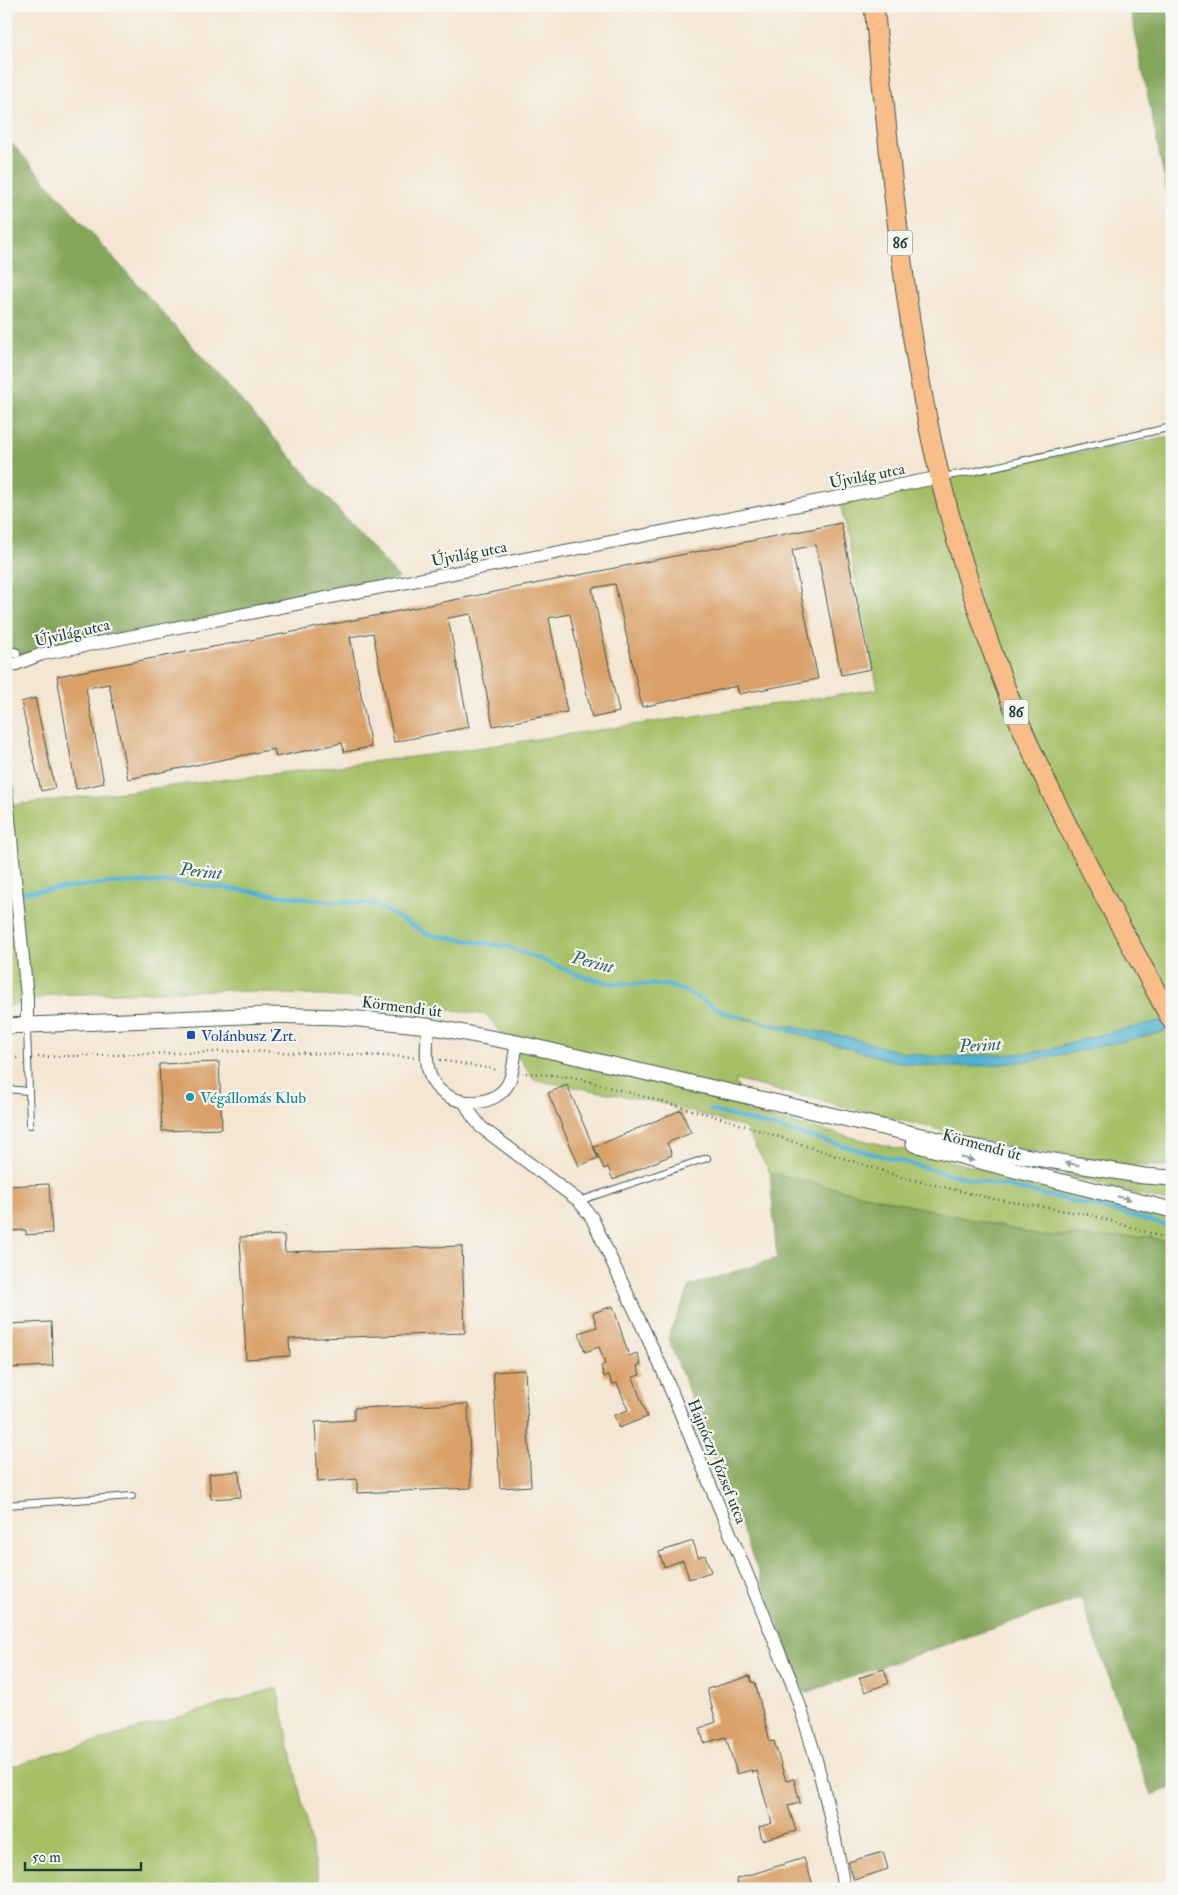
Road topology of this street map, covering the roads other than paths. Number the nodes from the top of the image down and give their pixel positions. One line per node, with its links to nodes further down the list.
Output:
1 (874, 6): 3 (main road, 86)
2 (1172, 427): 3 (lane)
3 (941, 477): 4 (street, Újvilág utca); 6 (main road, 86)
4 (6, 668)
5 (6, 789): 7 (street)
6 (1172, 1021)
7 (28, 1025): 8 (street, Körmendi út); 9 (street, Körmendi út); 12 (lane)
8 (6, 1026)
9 (428, 1026): 10 (street, Körmendi út); 13 (street)
10 (517, 1042): 13 (street); 14 (street, Körmendi út)
11 (8, 1090): 12 (lane)
12 (28, 1092): 15 (lane)
13 (465, 1103): 18 (street, Hajnóczy József utca)
14 (786, 1106): 17 (street, Körmendi út, one-way to 14); 19 (street, Körmendi út, one-way to 19)
15 (30, 1125)
16 (708, 1158): 18 (lane)
17 (1172, 1178)
18 (578, 1201): 22 (street, Hajnóczy József utca)
19 (1172, 1210)
20 (132, 1496): 21 (lane)
21 (6, 1505)
22 (844, 1889)

